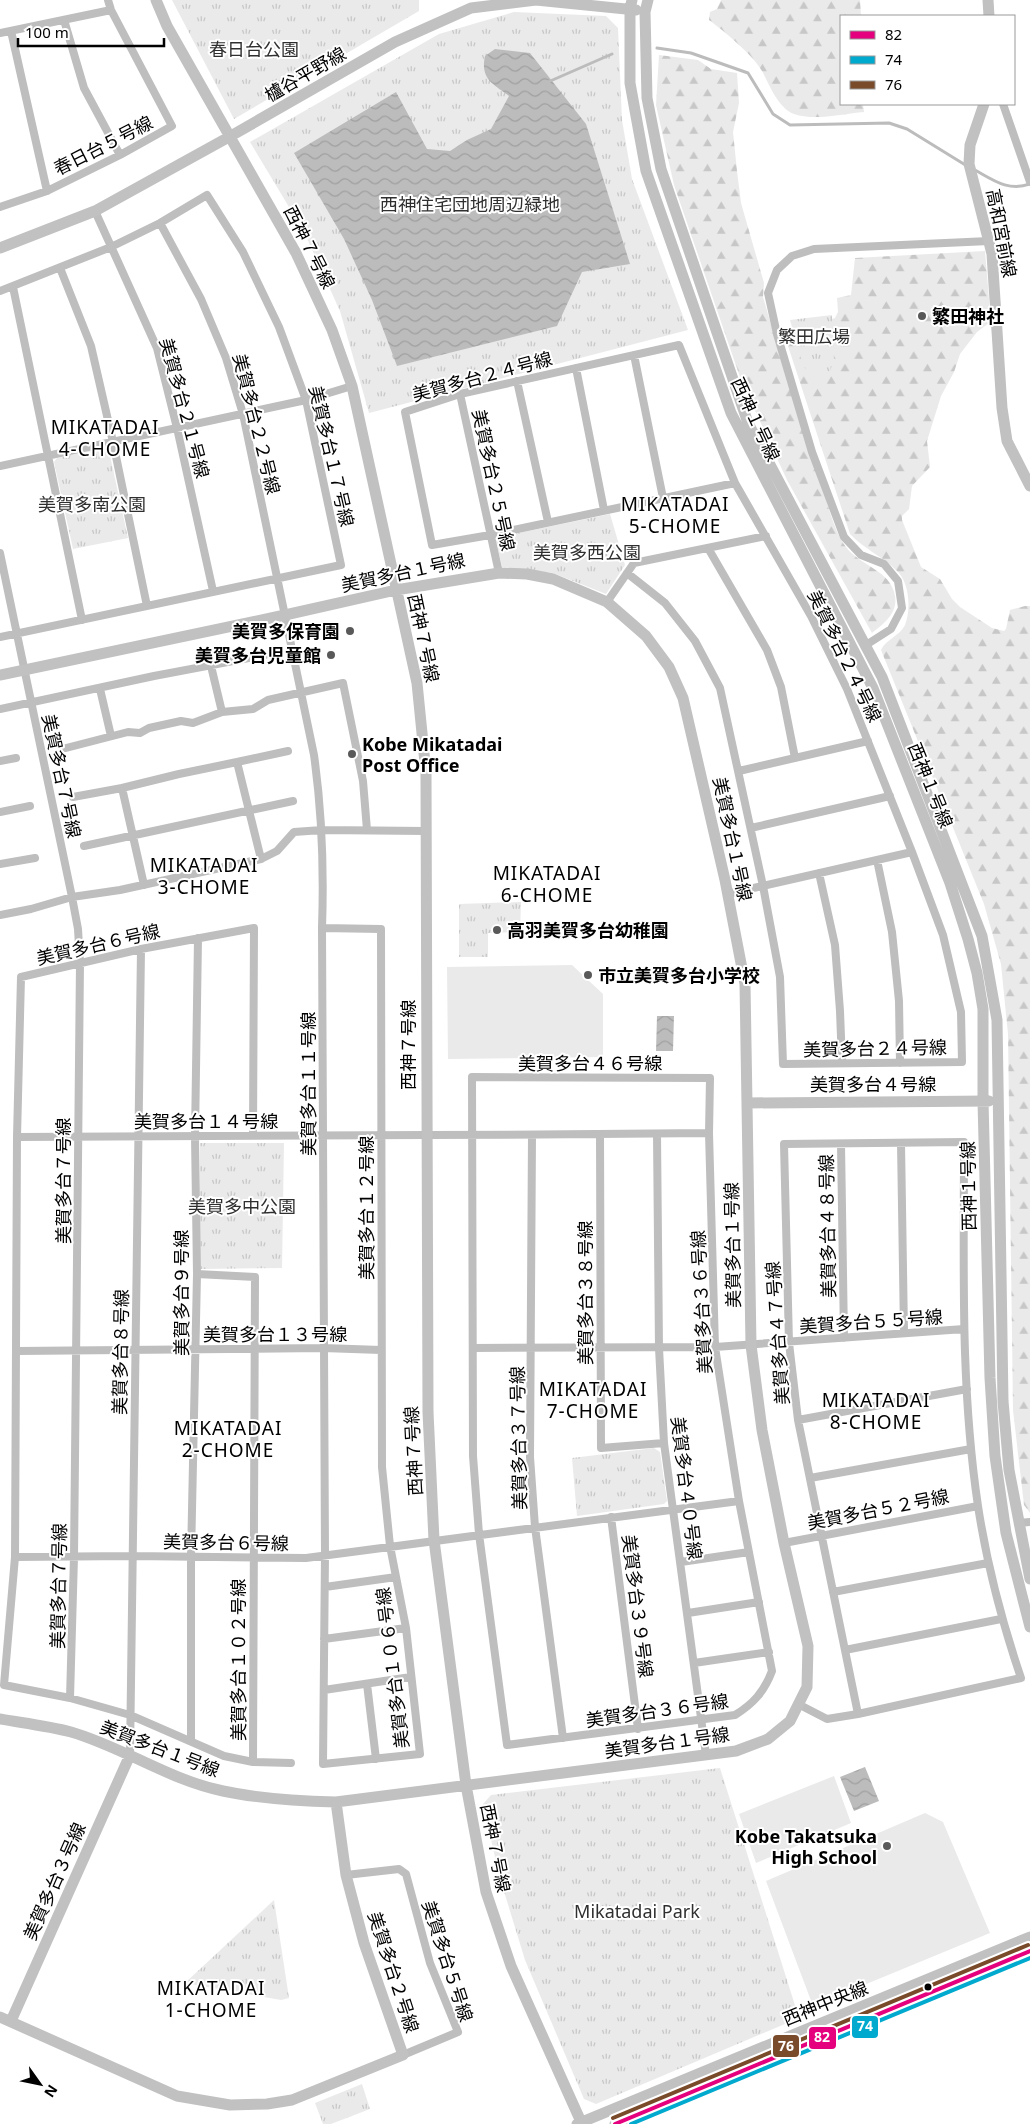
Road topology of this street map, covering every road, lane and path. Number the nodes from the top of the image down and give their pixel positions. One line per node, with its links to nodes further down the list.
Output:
1 (108, 0): 6 (street, 春日台５号線)
2 (156, 0): 14 (street, 西神７号線)
3 (648, 0): 7 (street, 西神１号線)
4 (988, 0): 8 (street)
5 (631, 4): 7 (street, 櫨谷平野線); 14 (street, 櫨谷平野線); 107 (street, 西神１号線)
6 (111, 10): 9 (street); 15 (street, 春日台５号線)
7 (645, 12): 58 (street, 西神１号線)
8 (989, 15)
9 (64, 20): 10 (street); 15 (street)
10 (11, 31): 11 (street); 17 (street)
11 (0, 34)
12 (984, 105): 21 (street, 高和宮前線)
13 (1003, 105): 16 (street)
14 (229, 137): 19 (street, 櫨谷平野線); 30 (street, 西神７号線)
15 (120, 155): 17 (street, 春日台５号線)
16 (1030, 182)
17 (47, 191): 18 (street, 春日台５号線)
18 (0, 206)
19 (95, 212): 22 (street, 美賀多台２１号線); 23 (street, 櫨谷平野線)
20 (160, 223): 22 (street, 美賀多台１７号線); 32 (street, 美賀多台１７号線); 33 (street, 美賀多台２２号線)
21 (989, 241): 39 (street, 高和宮前線); 58 (street)
22 (111, 247): 24 (street, 美賀多台１７号線); 34 (street, 美賀多台２１号線)
23 (0, 248)
24 (60, 268): 25 (street, 美賀多台１７号線); 35 (street)
25 (12, 287): 26 (street, 美賀多台１７号線); 36 (street)
26 (0, 291)
27 (634, 355): 28 (street, 美賀多台２４号線); 38 (street, 美賀多台２４号線); 40 (street)
28 (576, 368): 29 (street, 美賀多台２４号線); 41 (street)
29 (517, 381): 31 (street, 美賀多台２４号線); 42 (street)
30 (352, 386): 32 (street); 50 (street, 西神７号線)
31 (460, 394): 43 (street, 美賀多台２５号線); 43 (street, 美賀多台２４号線)
32 (306, 400): 33 (street); 49 (street, 美賀多台１７号線)
33 (243, 414): 34 (street); 49 (street, 美賀多台２２号線)
34 (178, 428): 35 (street); 51 (street, 美賀多台２１号線)
35 (113, 442): 36 (street); 53 (street)
36 (48, 456): 37 (street); 55 (street)
37 (0, 466)
38 (735, 483): 40 (street, 美賀多台２４号線); 44 (street, 美賀多台２４号線)
39 (1030, 486)
40 (663, 498): 41 (street, 美賀多台２４号線)
41 (604, 510): 42 (street, 美賀多台２４号線)
42 (548, 522): 43 (street, 美賀多台２４号線)
43 (490, 535): 47 (street, 美賀多台２５号線)
44 (766, 536): 45 (street); 69 (street, 美賀多台２４号線)
45 (708, 548): 48 (street); 73 (street)
46 (0, 553): 56 (street, 美賀多台７号線)
47 (499, 573): 50 (street, 美賀多台１号線); 52 (street, 美賀多台１号線)
48 (628, 573): 52 (street); 76 (street, 美賀多台２４号線)
49 (278, 578): 51 (street, 美賀多台１７号線); 54 (street, 美賀多台２２号線)
50 (396, 590): 54 (street, 美賀多台１号線); 87 (street, 西神７号線)
51 (213, 591): 53 (street, 美賀多台１７号線)
52 (607, 602): 98 (street, 美賀多台１号線)
53 (147, 606): 55 (street, 美賀多台１７号線)
54 (285, 615): 61 (street, 美賀多台１号線); 64 (street, 美賀多台１１号線)
55 (82, 620): 56 (street, 美賀多台１７号線)
56 (17, 633): 57 (street, 美賀多台１７号線); 61 (street, 美賀多台７号線)
57 (0, 637)
58 (866, 645): 108 (street, 西神１号線)
59 (265, 655): 60 (street)
60 (211, 666): 63 (street); 67 (street)
61 (25, 670): 62 (street, 美賀多台１号線); 65 (street, 美賀多台７号線)
62 (0, 675)
63 (100, 689): 65 (street); 68 (street)
64 (301, 692): 67 (street); 85 (street, 美賀多台１１号線); 86 (street)
65 (32, 703): 66 (street); 99 (street, 美賀多台７号線)
66 (0, 709)
67 (222, 712): 68 (street)
68 (111, 736): 70 (street)
69 (868, 741): 73 (street); 78 (street, 美賀多台２４号線)
70 (66, 748)
71 (288, 751): 75 (street)
72 (16, 758): 74 (street)
73 (795, 758): 76 (street)
74 (0, 761)
75 (238, 762): 77 (street); 82 (street)
76 (739, 771): 84 (street, 美賀多台２４号線)
77 (122, 788): 79 (street); 88 (street)
78 (890, 796): 84 (street); 90 (street, 美賀多台２４号線)
79 (73, 797)
80 (293, 801): 82 (street)
81 (30, 806): 83 (street)
82 (249, 810): 88 (street); 92 (street)
83 (0, 812)
84 (751, 828): 97 (street, 美賀多台２４号線)
85 (322, 830): 86 (street); 92 (street); 101 (street, 美賀多台１１号線)
86 (367, 830): 87 (street)
87 (426, 831): 114 (street, 西神７号線)
88 (133, 835): 89 (street); 96 (street)
89 (84, 846)
90 (912, 852): 93 (street); 105 (street, 美賀多台２４号線)
91 (35, 858): 94 (street)
92 (261, 859): 96 (street)
93 (877, 860): 95 (street); 105 (street)
94 (0, 864)
95 (819, 873): 97 (street); 106 (street)
96 (144, 885): 99 (street)
97 (763, 886): 98 (street); 106 (street, 美賀多台２４号線)
98 (728, 894): 109 (street, 美賀多台１号線)
99 (72, 897): 100 (street); 104 (street, 美賀多台７号線)
100 (0, 915)
101 (322, 928): 113 (street, 美賀多台１２号線); 122 (street, 美賀多台１１号線)
102 (198, 938): 103 (street, 美賀多台６号線); 120 (street, 美賀多台９号線); 121 (street, 美賀多台６号線)
103 (141, 949): 104 (street, 美賀多台６号線); 119 (street, 美賀多台８号線)
104 (80, 963): 117 (street, 美賀多台６号線); 118 (street, 美賀多台７号線)
105 (900, 1062): 106 (street, 美賀多台２４号線)
106 (842, 1063)
107 (983, 1101): 108 (street, 美賀多台４号線); 109 (street, 美賀多台４号線); 175 (street, 西神１号線)
108 (998, 1102): 152 (street, 西神１号線)
109 (748, 1103): 130 (street, 美賀多台１号線)
110 (709, 1133): 112 (street); 115 (street, 美賀多台４６号線); 131 (street, 美賀多台３６号線)
111 (600, 1134): 112 (street); 116 (street); 135 (street, 美賀多台３８号線)
112 (657, 1134): 136 (street, 美賀多台４０号線)
113 (381, 1135): 114 (street, 美賀多台１４号線); 122 (street, 美賀多台１４号線); 142 (street, 美賀多台１２号線)
114 (426, 1135): 115 (street); 156 (street, 西神７号線)
115 (472, 1135): 116 (street); 133 (street, 美賀多台３６号線)
116 (532, 1135): 134 (street, 美賀多台３７号線)
117 (17, 1136): 118 (street, 美賀多台１４号線); 137 (street, 美賀多台６号線)
118 (78, 1136): 119 (street, 美賀多台１４号線); 138 (street, 美賀多台７号線)
119 (138, 1136): 120 (street, 美賀多台１４号線); 139 (street, 美賀多台８号線)
120 (195, 1136): 121 (street, 美賀多台１４号線); 125 (street, 美賀多台９号線)
121 (253, 1136): 122 (street, 美賀多台１４号線)
122 (323, 1136): 132 (street, 美賀多台１１号線)
123 (901, 1143): 124 (street, 美賀多台４７号線); 126 (street, 美賀多台４７号線); 127 (street)
124 (841, 1144): 128 (street, 美賀多台４８号線); 129 (street, 美賀多台４７号線)
125 (197, 1274): 140 (street, 美賀多台９号線); 141 (street, 美賀多台１０２号線)
126 (964, 1329): 127 (street, 美賀多台５５号線); 143 (street, 美賀多台４７号線)
127 (904, 1332): 128 (street, 美賀多台５５号線)
128 (844, 1338): 129 (street, 美賀多台５５号線)
129 (789, 1342): 130 (street, 美賀多台５５号線); 144 (street, 美賀多台４７号線)
130 (751, 1345): 131 (street, 美賀多台５５号線); 157 (street, 美賀多台１号線)
131 (716, 1347): 136 (street, 美賀多台５５号線); 148 (street, 美賀多台３６号線)
132 (322, 1348): 141 (street, 美賀多台１３号線); 142 (street, 美賀多台１３号線); 160 (street, 美賀多台１１号線)
133 (473, 1348): 134 (street, 美賀多台５５号線); 154 (street, 美賀多台３６号線)
134 (531, 1348): 135 (street, 美賀多台５５号線); 153 (street, 美賀多台３７号線)
135 (600, 1348): 136 (street, 美賀多台５５号線); 145 (street, 美賀多台３８号線)
136 (659, 1348): 145 (street, 美賀多台４０号線)
137 (18, 1350): 138 (street, 美賀多台１３号線); 162 (street, 美賀多台６号線)
138 (76, 1350): 139 (street, 美賀多台１３号線); 163 (street, 美賀多台７号線)
139 (136, 1350): 140 (street, 美賀多台１３号線); 161 (street, 美賀多台８号線)
140 (196, 1350): 141 (street, 美賀多台１３号線); 164 (street, 美賀多台９号線)
141 (256, 1350): 165 (street, 美賀多台１０２号線)
142 (381, 1350): 158 (street, 美賀多台１２号線)
143 (967, 1389): 144 (street); 146 (street, 美賀多台４７号線)
144 (798, 1420): 147 (street, 美賀多台４７号線)
145 (664, 1443): 150 (street, 美賀多台４０号線)
146 (971, 1449): 147 (street); 149 (street, 美賀多台４７号線)
147 (810, 1478): 155 (street, 美賀多台４７号線)
148 (739, 1501): 150 (street, 美賀多台６号線); 159 (street, 美賀多台３６号線)
149 (978, 1506): 155 (street, 美賀多台５２号線); 167 (street, 美賀多台４７号線)
150 (675, 1509): 151 (street, 美賀多台６号線); 166 (street, 美賀多台４０号線)
151 (611, 1517): 153 (street, 美賀多台６号線); 190 (street, 美賀多台３９号線)
152 (1024, 1523): 169 (street, 西神１号線)
153 (535, 1527): 154 (street, 美賀多台６号線); 191 (street, 美賀多台３７号線)
154 (479, 1534): 156 (street, 美賀多台６号線); 191 (street, 美賀多台３６号線)
155 (822, 1535): 157 (street, 美賀多台５２号線); 171 (street, 美賀多台４７号線)
156 (434, 1540): 158 (street, 美賀多台６号線); 198 (street, 西神７号線)
157 (784, 1542): 185 (street, 美賀多台１号線)
158 (390, 1546): 160 (street, 美賀多台６号線); 168 (street, 美賀多台１０６号線)
159 (749, 1552): 166 (street); 172 (street, 美賀多台３６号線)
160 (325, 1555): 165 (street, 美賀多台６号線); 170 (street, 美賀多台１０６号線)
161 (132, 1556): 163 (street, 美賀多台６号線); 164 (street, 美賀多台６号線); 187 (street, 美賀多台８号線)
162 (15, 1557): 163 (street, 美賀多台６号線); 184 (street, 美賀多台６号線)
163 (74, 1557): 184 (street, 美賀多台７号線)
164 (191, 1557): 165 (street, 美賀多台６号線); 192 (street, 美賀多台９号線)
165 (254, 1558): 196 (street, 美賀多台１０２号線)
166 (681, 1562): 173 (street, 美賀多台４０号線)
167 (988, 1563): 171 (street); 174 (street, 美賀多台４７号線)
168 (396, 1577): 170 (street); 176 (street, 美賀多台１０６号線)
169 (1030, 1579)
170 (324, 1587): 177 (street, 美賀多台１０６号線)
171 (833, 1592): 178 (street, 美賀多台４７号線)
172 (759, 1602): 173 (street); 179 (street, 美賀多台３６号線)
173 (688, 1613): 180 (street, 美賀多台４０号線)
174 (1001, 1619): 178 (street); 186 (street, 美賀多台４７号線)
175 (1030, 1627)
176 (406, 1628): 177 (street); 181 (street, 美賀多台１０６号線)
177 (324, 1639): 183 (street, 美賀多台１０６号線)
178 (845, 1650): 186 (street, 美賀多台４７号線)
179 (769, 1652): 180 (street); 189 (street, 美賀多台３６号線)
180 (694, 1663): 189 (street, 美賀多台４０号線)
181 (411, 1677): 182 (street); 195 (street, 美賀多台１０６号線)
182 (366, 1684): 183 (street); 195 (street)
183 (324, 1690): 195 (street, 美賀多台１０６号線)
184 (70, 1698): 187 (street, 美賀多台６号線)
185 (798, 1704): 186 (street); 193 (street, 美賀多台１号線)
186 (858, 1714)
187 (130, 1715): 192 (street, 美賀多台１０２号線); 194 (street, 美賀多台８号線)
188 (0, 1719): 194 (street, 美賀多台１号線)
189 (701, 1721): 190 (street, 美賀多台３６号線); 193 (street, 美賀多台４０号線)
190 (638, 1729): 191 (street, 美賀多台３６号線)
191 (563, 1738)
192 (191, 1740): 196 (street, 美賀多台１０２号線)
193 (706, 1755): 198 (street, 美賀多台１号線)
194 (130, 1756): 199 (street, 美賀多台１号線); 203 (street, 美賀多台３号線)
195 (376, 1759)
196 (253, 1762): 197 (street, 美賀多台１０２号線)
197 (291, 1764)
198 (466, 1785): 199 (street, 美賀多台１号線); 205 (street, 西神７号線)
199 (336, 1802): 200 (street, 美賀多台２号線)
200 (346, 1875): 204 (street, 美賀多台２号線); 204 (street, 美賀多台５号線)
201 (1030, 1937): 205 (street, 西神中央線)
202 (1030, 1951): 206 (street, 西神中央線)
203 (5, 2019): 204 (street, 美賀多台２号線)
204 (403, 2055)
205 (580, 2123)
206 (615, 2124)

